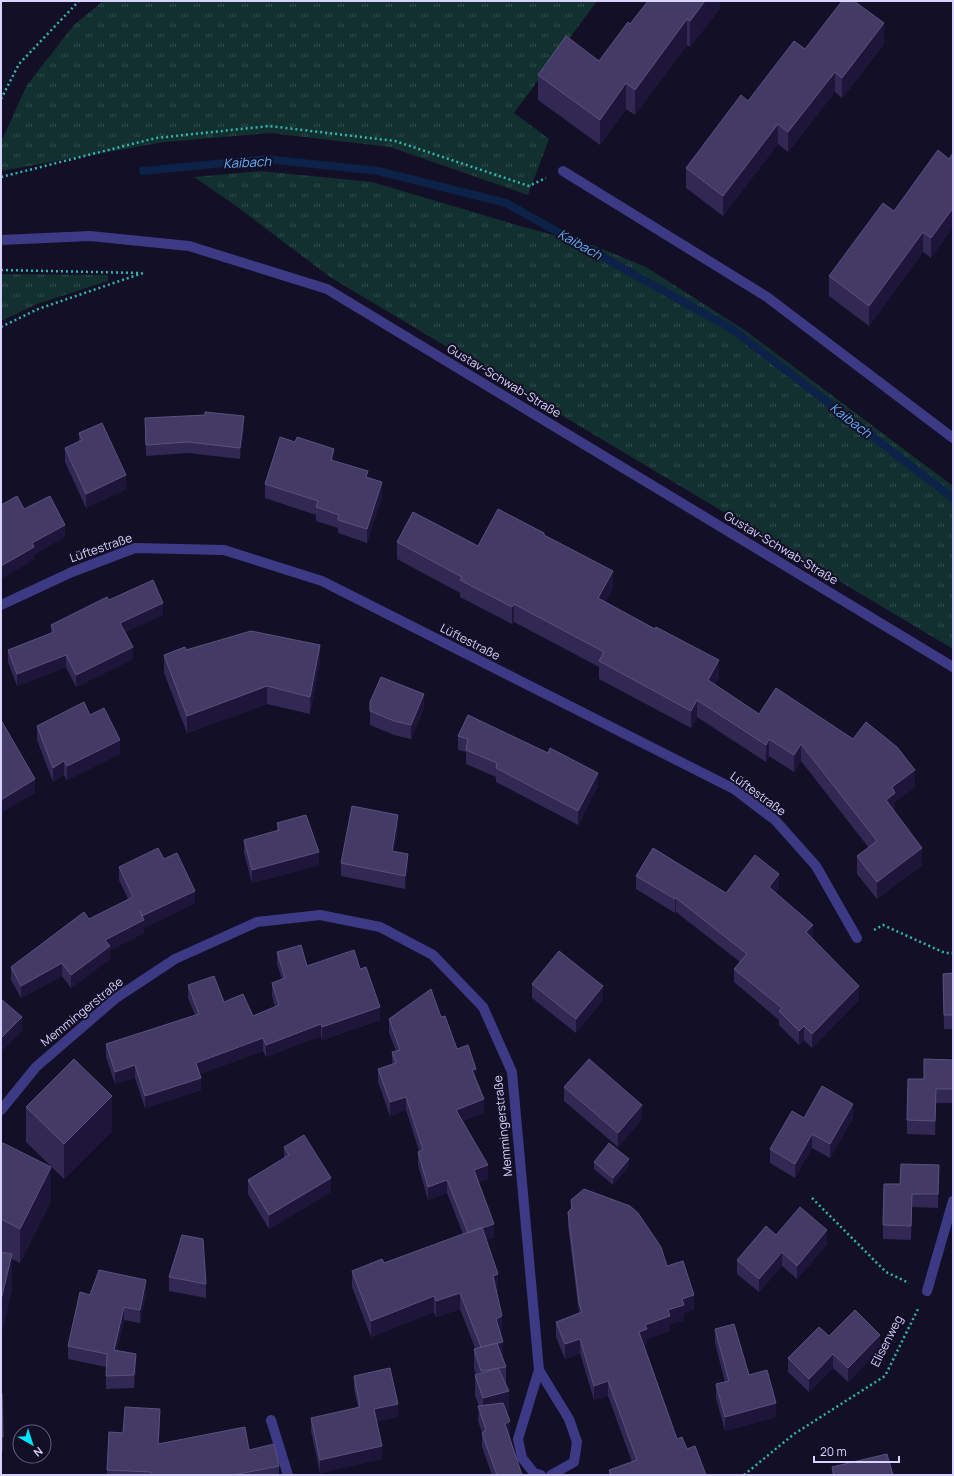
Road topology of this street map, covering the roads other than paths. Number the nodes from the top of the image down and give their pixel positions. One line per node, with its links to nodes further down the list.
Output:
1 (563, 171): 3 (street)
2 (1, 240): 5 (street, Gustav-Schwab-Straße)
3 (953, 438)
4 (1, 605): 6 (street, Lüftestraße)
5 (953, 667)
6 (857, 938)
7 (1, 1110): 10 (street, Memmingerstraße)
8 (953, 1201): 9 (street)
9 (927, 1291)
10 (539, 1370): 13 (street, Memmingerstraße); 14 (street, Memmingerstraße)
11 (271, 1420): 12 (street)
12 (288, 1475)
13 (541, 1475)
14 (551, 1475)

